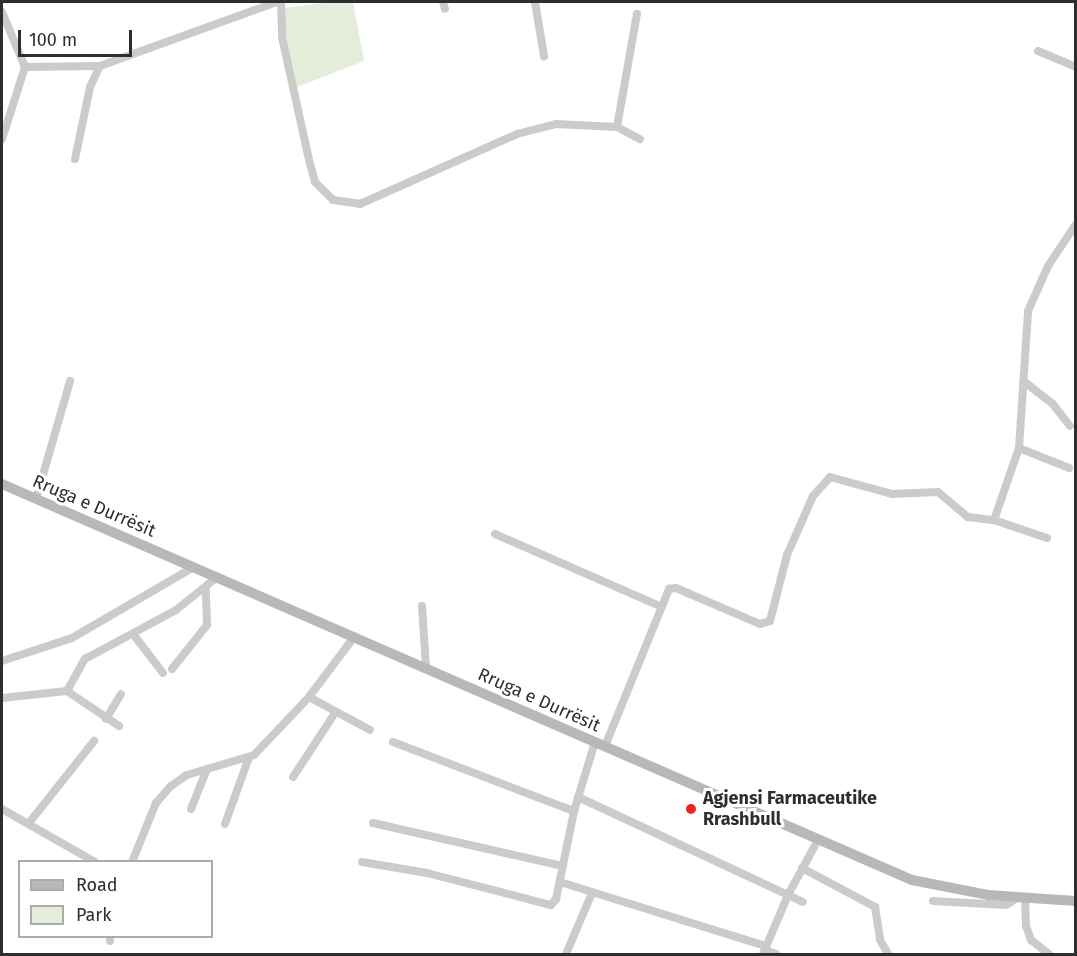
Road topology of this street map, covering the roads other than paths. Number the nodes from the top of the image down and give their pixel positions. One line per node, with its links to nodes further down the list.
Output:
1 (279, 2): 7 (street); 10 (street)
2 (535, 2): 6 (street)
3 (2, 12): 8 (street)
4 (637, 14): 10 (street)
5 (1038, 51): 9 (street)
6 (544, 56)
7 (100, 66): 8 (street); 13 (street)
8 (25, 67): 11 (street)
9 (1076, 67)
10 (616, 127): 12 (street)
11 (2, 139)
12 (640, 139)
13 (75, 159)
14 (1076, 224): 16 (street)
15 (70, 381): 21 (street)
16 (1026, 383): 17 (street); 18 (street)
17 (1070, 426)
18 (1019, 448): 19 (street); 22 (street)
19 (1069, 468)
20 (2, 484): 21 (main road, Rruga e Durrësit)
21 (36, 499): 25 (main road, Rruga e Durrësit)
22 (994, 520): 24 (street); 29 (street)
23 (495, 534): 29 (street)
24 (1047, 538)
25 (194, 567): 26 (main road, Rruga e Durrësit); 32 (street)
26 (217, 577): 27 (street); 31 (main road, Rruga e Durrësit)
27 (206, 588): 30 (street); 34 (street)
28 (422, 606): 33 (street)
29 (660, 606): 46 (street)
30 (133, 633): 35 (street); 36 (street)
31 (354, 637): 33 (main road, Rruga e Durrësit); 38 (street)
32 (2, 662)
33 (426, 668): 46 (main road, Rruga e Durrësit)
34 (172, 669)
35 (163, 673)
36 (68, 691): 39 (street); 41 (street)
37 (121, 694): 41 (street)
38 (309, 697): 40 (street); 47 (street)
39 (2, 698)
40 (336, 713): 43 (street); 49 (street)
41 (106, 719): 42 (street)
42 (119, 726)
43 (370, 730)
44 (94, 741): 54 (street)
45 (393, 742): 53 (street)
46 (600, 744): 50 (street); 57 (main road, Rruga e Durrësit)
47 (248, 760): 48 (street); 56 (street)
48 (207, 769): 52 (street); 59 (street)
49 (293, 777)
50 (578, 797): 53 (street); 65 (street)
51 (2, 809): 54 (street)
52 (191, 809)
53 (574, 811): 61 (street)
54 (28, 823): 58 (street)
55 (373, 823): 61 (street)
56 (225, 824)
57 (818, 840): 62 (street); 66 (main road, Rruga e Durrësit)
58 (80, 857)
59 (132, 860)
60 (362, 862): 63 (street)
61 (563, 866): 63 (street)
62 (802, 868): 65 (street); 73 (street)
63 (560, 882): 64 (street)
64 (592, 893): 70 (street); 71 (street)
65 (788, 895): 69 (street); 70 (street)
66 (1022, 897): 67 (street); 68 (main road, Rruga e Durrësit); 74 (street)
67 (933, 901)
68 (1076, 901)
69 (803, 902)
70 (765, 950): 72 (street)
71 (566, 954)
72 (776, 954)
73 (888, 954)
74 (1049, 954)

